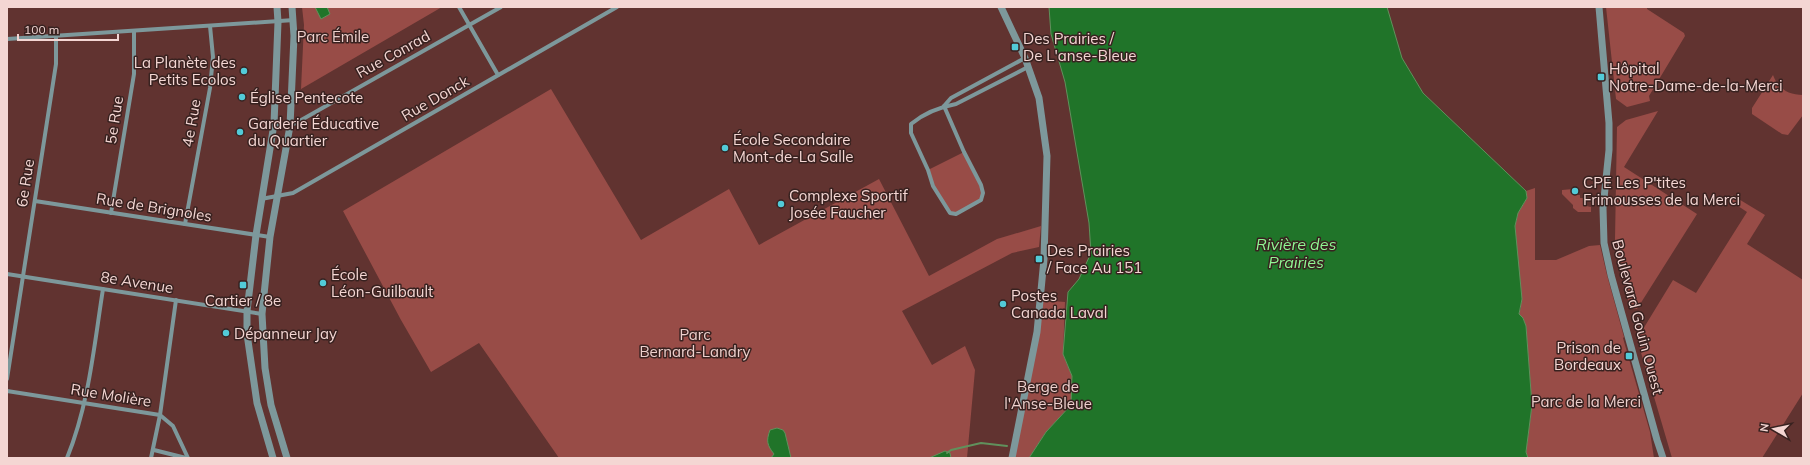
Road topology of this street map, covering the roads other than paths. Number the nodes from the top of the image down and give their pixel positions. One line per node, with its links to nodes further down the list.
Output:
1 (277, 7): 9 (street)
2 (292, 7): 8 (street)
3 (459, 7): 10 (street)
4 (501, 7): 10 (street, Rue Conrad)
5 (617, 7): 17 (street, Rue Donck)
6 (1001, 7): 15 (street)
7 (1600, 7): 38 (street, Boulevard Gouin Ouest)
8 (294, 20): 9 (street); 20 (street)
9 (278, 22): 11 (street); 19 (street)
10 (470, 25): 17 (street); 20 (street, Rue Conrad)
11 (210, 26): 12 (street); 25 (street, 4e Rue)
12 (134, 32): 13 (street); 24 (street, 5e Rue)
13 (56, 37): 14 (street); 23 (street, 6e Rue)
14 (7, 39)
15 (1025, 58): 16 (street); 18 (street)
16 (1028, 67): 18 (street); 45 (street)
17 (498, 75): 21 (street, Rue Donck)
18 (944, 106): 18 (street)
19 (274, 124): 20 (street); 22 (street)
20 (290, 126): 21 (street)
21 (277, 198): 22 (street, Rue Donck); 27 (street)
22 (262, 199): 26 (street)
23 (35, 201): 24 (street, Rue de Brignoles); 29 (street, 6e Rue)
24 (111, 213): 25 (street, Rue de Brignoles)
25 (185, 224): 26 (street, Rue de Brignoles)
26 (256, 235): 27 (street, Rue de Brignoles); 32 (street)
27 (270, 237): 33 (street)
28 (7, 274): 29 (street, 8e Avenue)
29 (23, 277): 30 (street, 8e Avenue); 34 (street, 6e Rue)
30 (103, 289): 31 (street, 8e Avenue); 36 (street)
31 (176, 300): 32 (street, 8e Avenue); 37 (street)
32 (247, 311): 33 (street, 8e Avenue); 43 (street)
33 (262, 314): 44 (street)
34 (7, 379)
35 (7, 391): 36 (street, Rue Molière)
36 (84, 402): 37 (street, Rue Molière); 40 (street)
37 (160, 415): 39 (street); 42 (street, Rue Molière)
38 (1657, 440): 46 (street, Boulevard Gouin Ouest); 47 (street, Boulevard Gouin Ouest)
39 (154, 450): 41 (street); 42 (street, Rue Molière)
40 (67, 458)
41 (151, 458)
42 (187, 458)
43 (273, 458)
44 (287, 458)
45 (1012, 458)
46 (1657, 458)
47 (1663, 458)

